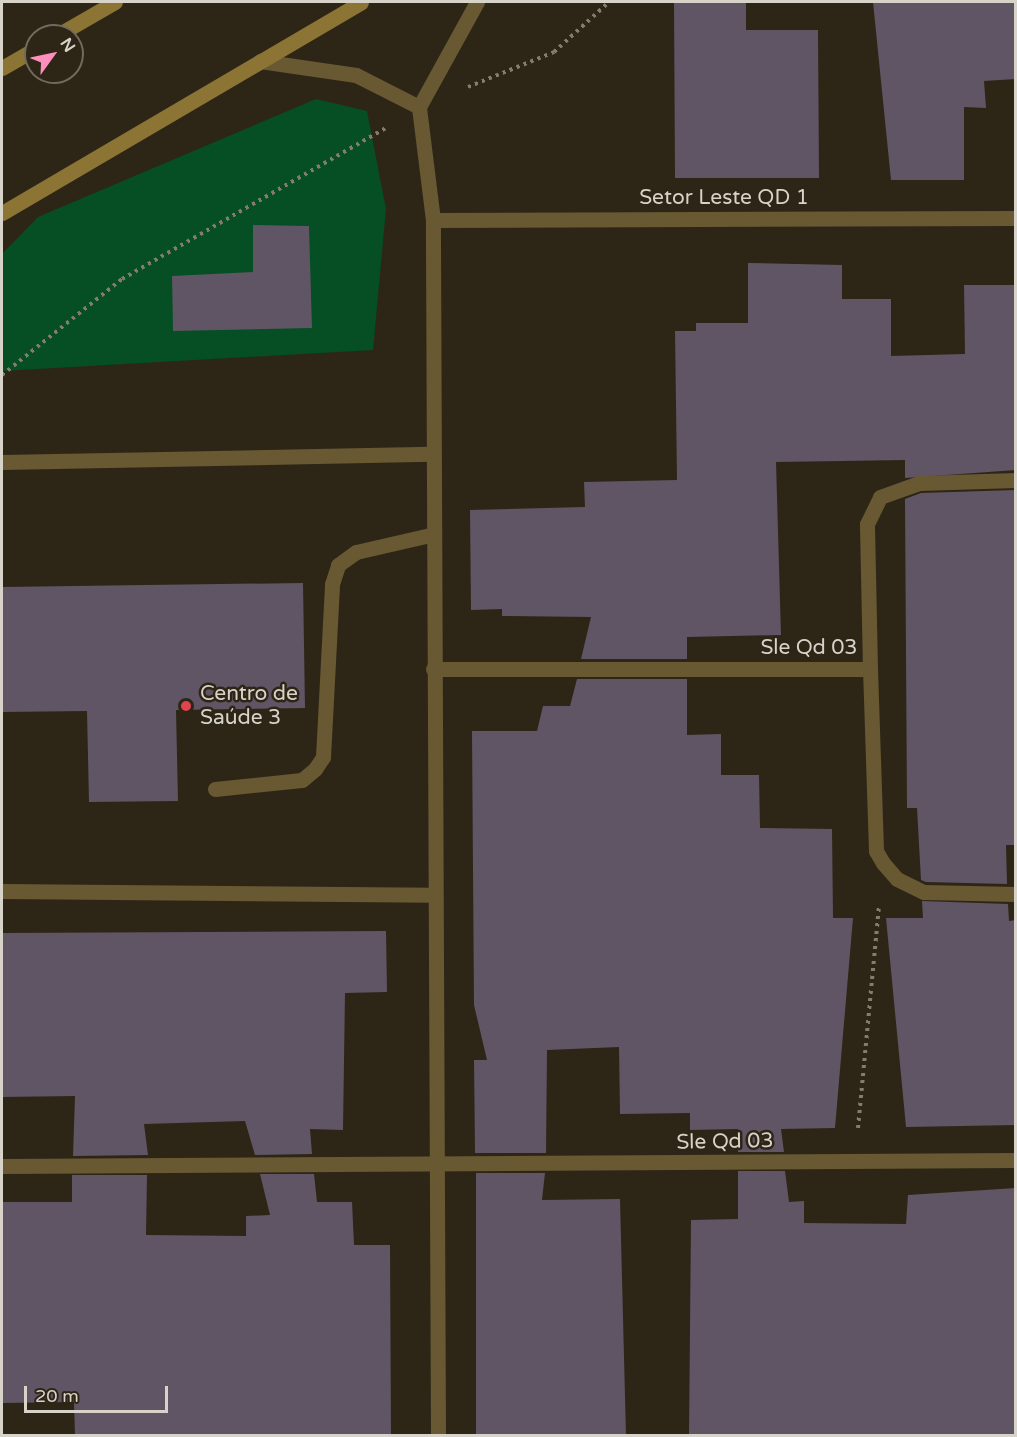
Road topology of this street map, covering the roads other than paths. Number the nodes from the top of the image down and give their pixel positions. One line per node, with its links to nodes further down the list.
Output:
1 (115, 2): 4 (main road)
2 (361, 2): 6 (main road)
3 (477, 2): 8 (street)
4 (77, 24)
5 (24, 55): 7 (main road)
6 (260, 61): 8 (street); 9 (main road)
7 (2, 68)
8 (419, 107): 11 (street)
9 (2, 213)
10 (1016, 218): 11 (street, Setor Leste QD 1)
11 (433, 220): 12 (street)
12 (432, 454): 13 (street); 15 (street)
13 (2, 462)
14 (1016, 480): 17 (street, Sle Qd 03)
15 (430, 536): 16 (street); 18 (street)
16 (433, 669): 17 (street, Sle Qd 03); 21 (street)
17 (870, 669): 20 (street)
18 (215, 789)
19 (2, 891): 21 (street)
20 (1016, 894)
21 (433, 895): 24 (street)
22 (1016, 1161): 24 (street, Sle Qd 03)
23 (2, 1166): 24 (street, Sle Qd 03)
24 (435, 1166): 25 (street)
25 (438, 1436)

